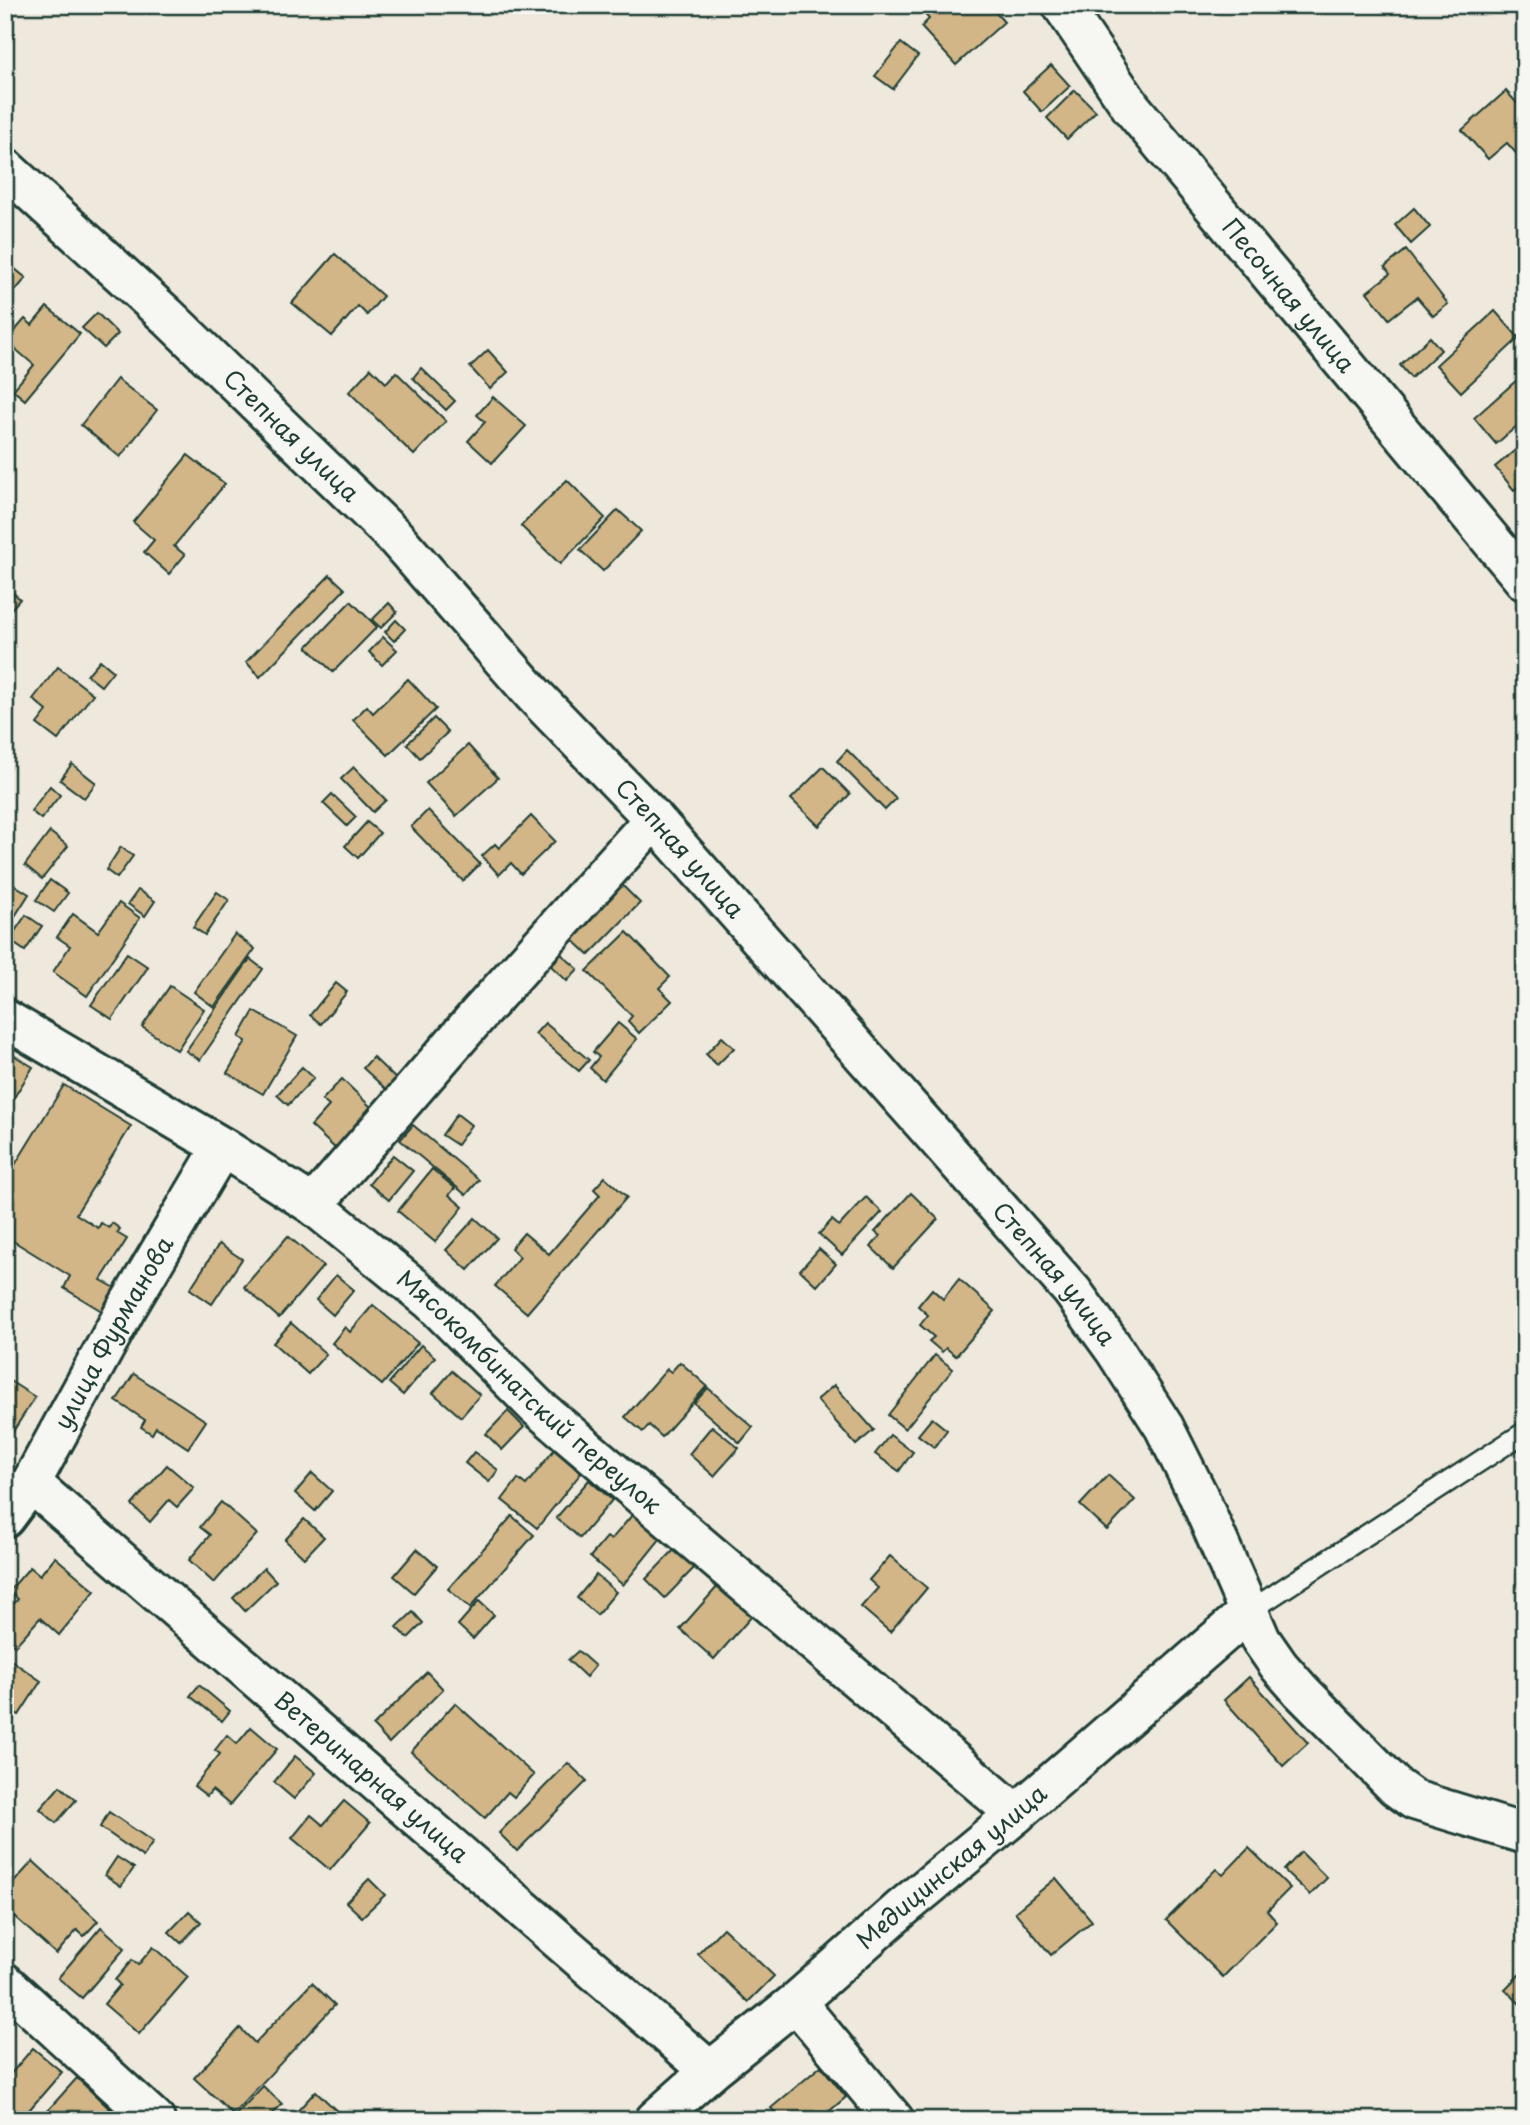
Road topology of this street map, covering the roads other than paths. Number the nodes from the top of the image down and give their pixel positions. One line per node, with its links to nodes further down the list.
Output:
1 (1062, 5): 3 (street, Песочная улица)
2 (5, 167): 4 (street, Степная улица)
3 (1525, 581)
4 (654, 819): 7 (street); 11 (street, Степная улица)
5 (5, 1020): 6 (street, Мясокомбинатский переулок)
6 (222, 1147): 7 (street, Мясокомбинатский переулок); 9 (street, улица Фурманова)
7 (313, 1205): 12 (street, Мясокомбинатский переулок)
8 (1525, 1433): 11 (lane)
9 (31, 1483): 10 (street, улица Фурманова); 16 (street, Ветеринарная улица)
10 (5, 1518)
11 (1248, 1612): 12 (street, Медицинская улица); 13 (street, Степная улица)
12 (1016, 1814): 15 (street, Медицинская улица)
13 (1525, 1834)
14 (5, 1983): 17 (street)
15 (796, 2003): 16 (street, Медицинская улица); 19 (street)
16 (710, 2071): 18 (street, Медицинская улица)
17 (155, 2120)
18 (655, 2120)
19 (894, 2120)

